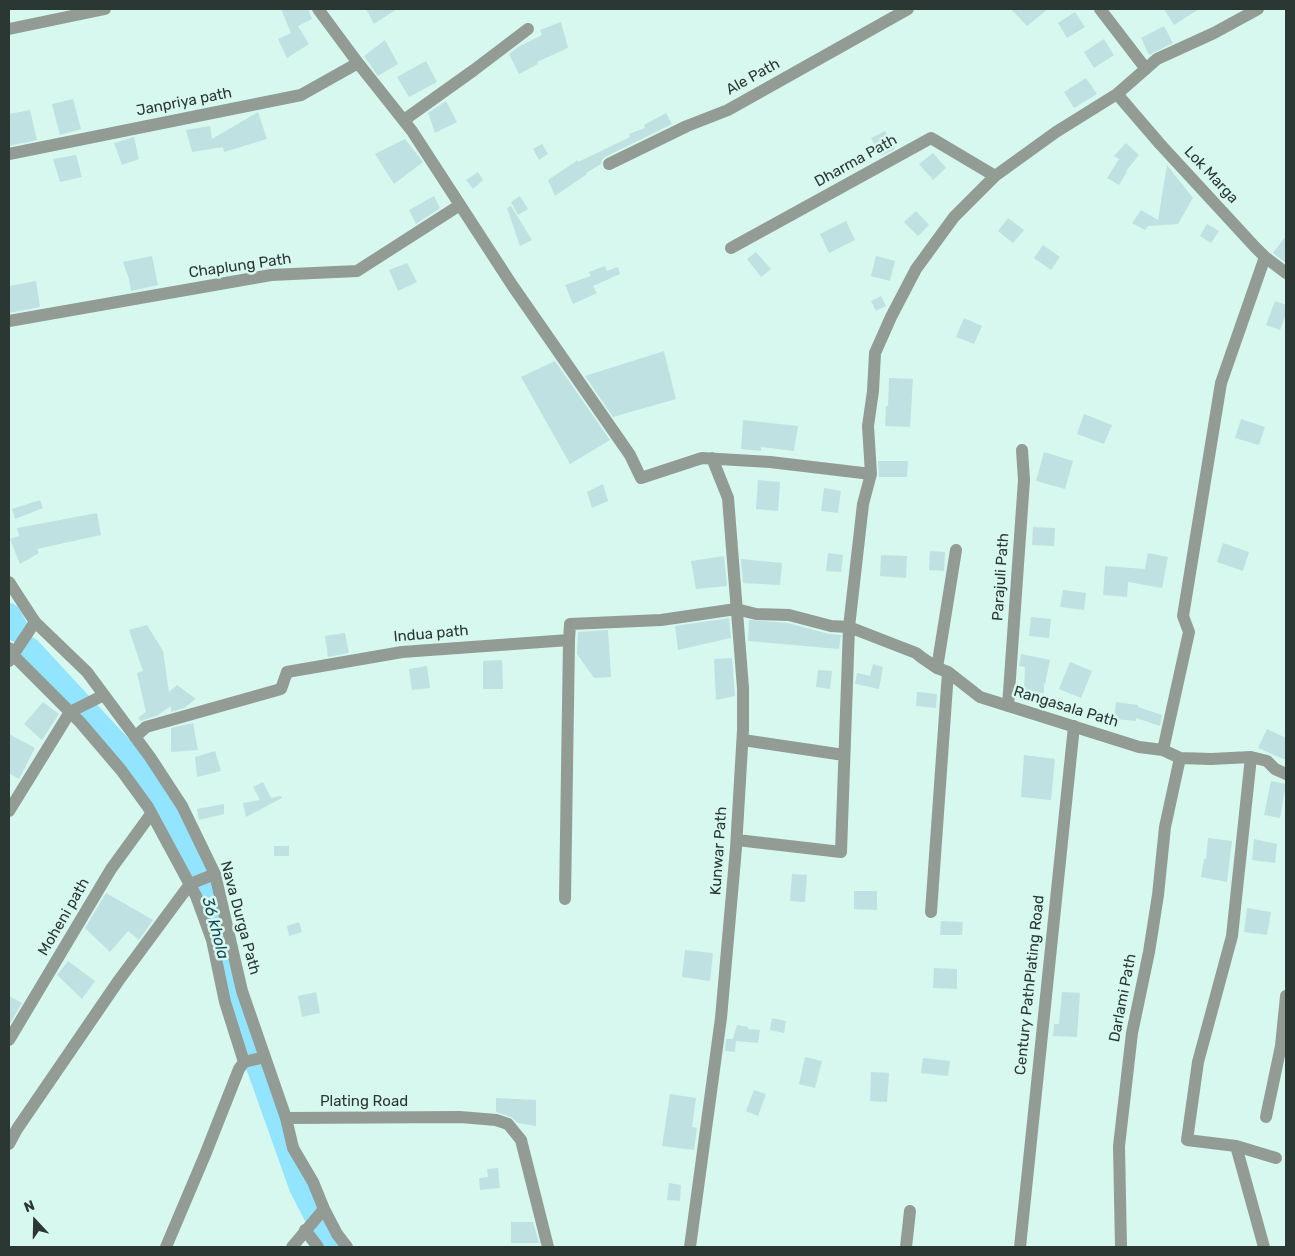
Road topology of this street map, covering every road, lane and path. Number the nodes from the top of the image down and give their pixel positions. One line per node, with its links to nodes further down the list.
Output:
1 (105, 9): 6 (street)
2 (318, 9): 8 (street)
3 (908, 9): 13 (street, Ale Path)
4 (1100, 9): 9 (street)
5 (1258, 9): 9 (street)
6 (9, 29)
7 (528, 29): 11 (street)
8 (358, 63): 11 (street); 12 (street, Janpriya path)
9 (1146, 69): 10 (street)
10 (1117, 94): 14 (street); 17 (street, Lok Marga)
11 (404, 120): 15 (street)
12 (9, 154)
13 (609, 164)
14 (995, 176): 16 (street, Dharma Path); 22 (street)
15 (460, 205): 19 (street, Chaplung Path); 21 (street)
16 (732, 248)
17 (1265, 257): 18 (street, Lok Marga); 37 (street)
18 (1286, 273)
19 (9, 320)
20 (1022, 450): 32 (street, Parajuli Path)
21 (712, 458): 22 (street); 25 (street, Kunwar Path)
22 (871, 474): 27 (street)
23 (956, 550): 30 (street)
24 (9, 582): 26 (street, Nava Durga Path)
25 (736, 609): 27 (street, Rangasala Path); 28 (street); 36 (street, Kunwar Path)
26 (35, 622): 29 (street); 31 (street, Nava Durga Path)
27 (849, 627): 30 (street, Rangasala Path); 38 (street)
28 (569, 640): 35 (street, Indua path); 47 (street)
29 (10, 654): 33 (street)
30 (943, 670): 32 (street, Rangasala Path); 48 (street)
31 (104, 694): 33 (street); 35 (street, Nava Durga Path)
32 (1008, 706): 34 (street, Rangasala Path)
33 (70, 712): 42 (street); 43 (street)
34 (1074, 726): 37 (street, Rangasala Path); 68 (street, Century PathPlating Road)
35 (135, 737): 45 (street, Nava Durga Path)
36 (743, 740): 38 (street); 44 (street, Kunwar Path)
37 (1163, 750): 40 (street, Rangasala Path)
38 (844, 755): 44 (street)
39 (1251, 757): 40 (street, Rangasala Path); 41 (street, Rangasala Path); 56 (street)
40 (1180, 758): 69 (street, Darlami Path)
41 (1286, 774)
42 (9, 811)
43 (151, 814): 46 (street); 50 (street, Moheni path)
44 (737, 840): 66 (street, Kunwar Path)
45 (215, 874): 46 (street); 51 (street, Nava Durga Path)
46 (190, 884): 52 (street); 55 (street)
47 (565, 900)
48 (931, 912)
49 (1286, 996): 54 (street)
50 (9, 1040)
51 (265, 1057): 52 (street); 53 (street, Nava Durga Path)
52 (244, 1062): 61 (street)
53 (286, 1118): 58 (street, Nava Durga Path); 65 (street, Plating Road)
54 (1266, 1118)
55 (9, 1144)
56 (1236, 1146): 57 (street); 70 (street)
57 (1276, 1158)
58 (324, 1209): 60 (street); 64 (street, Nava Durga Path)
59 (910, 1211): 67 (street)
60 (305, 1230): 62 (street); 63 (street)
61 (166, 1247)
62 (292, 1247)
63 (318, 1247)
64 (347, 1247)
65 (548, 1247)
66 (690, 1247)
67 (906, 1247)
68 (1020, 1247)
69 (1121, 1247)
70 (1264, 1247)

